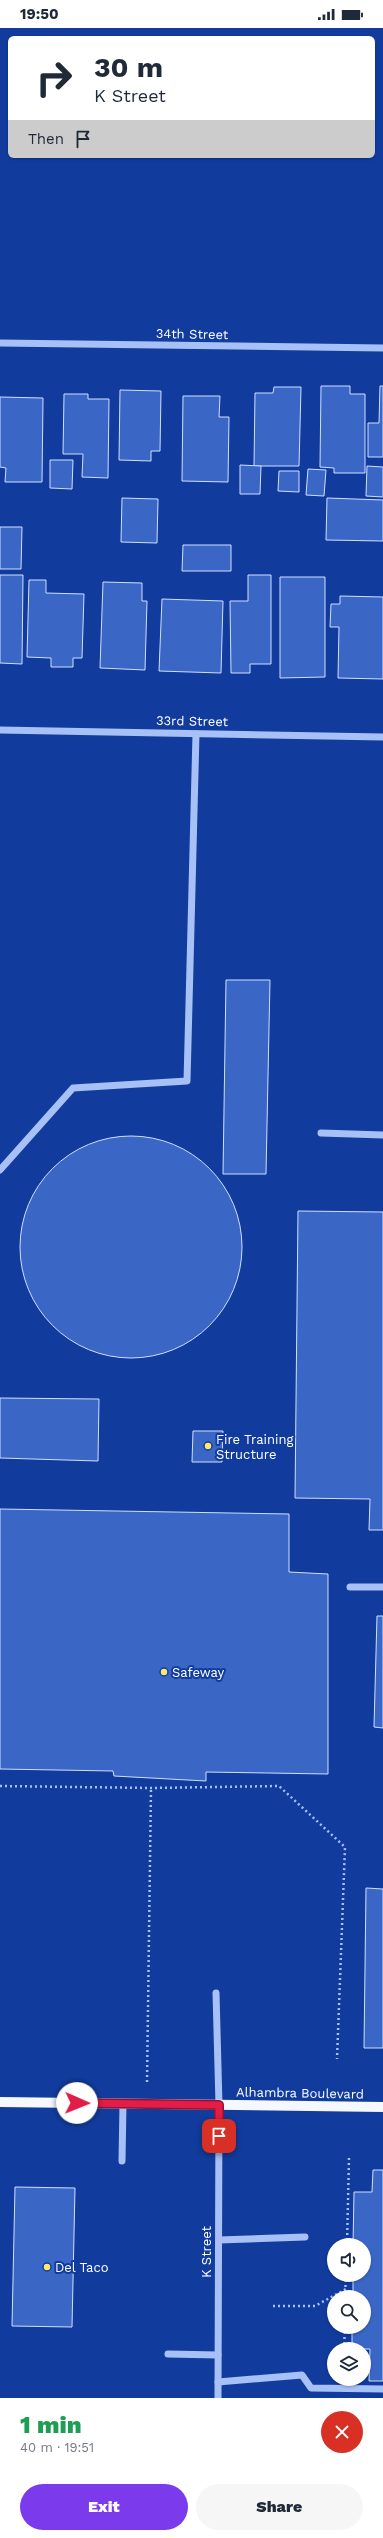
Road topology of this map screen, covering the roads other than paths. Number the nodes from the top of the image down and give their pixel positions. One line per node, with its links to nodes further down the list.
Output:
1 (0, 343): 2 (street, 34th Street)
2 (383, 348)
3 (0, 730): 4 (street, 33rd Street)
4 (196, 734): 5 (street, 33rd Street); 8 (street)
5 (383, 737)
6 (321, 1133): 7 (street)
7 (383, 1135)
8 (0, 1170)
9 (350, 1587): 10 (street)
10 (383, 1587)
11 (216, 1993): 14 (street, K Street)
12 (0, 2102): 13 (main road, Alhambra Boulevard)
13 (123, 2104): 14 (main road, Alhambra Boulevard); 16 (street)
14 (219, 2105): 15 (main road, Alhambra Boulevard); 18 (street, K Street)
15 (383, 2108)
16 (122, 2161)
17 (305, 2237): 18 (street)
18 (219, 2240): 20 (street, K Street)
19 (168, 2354): 20 (street)
20 (218, 2355): 21 (street, K Street)
21 (218, 2382): 22 (street); 23 (street, K Street)
22 (383, 2389)
23 (218, 2398)

